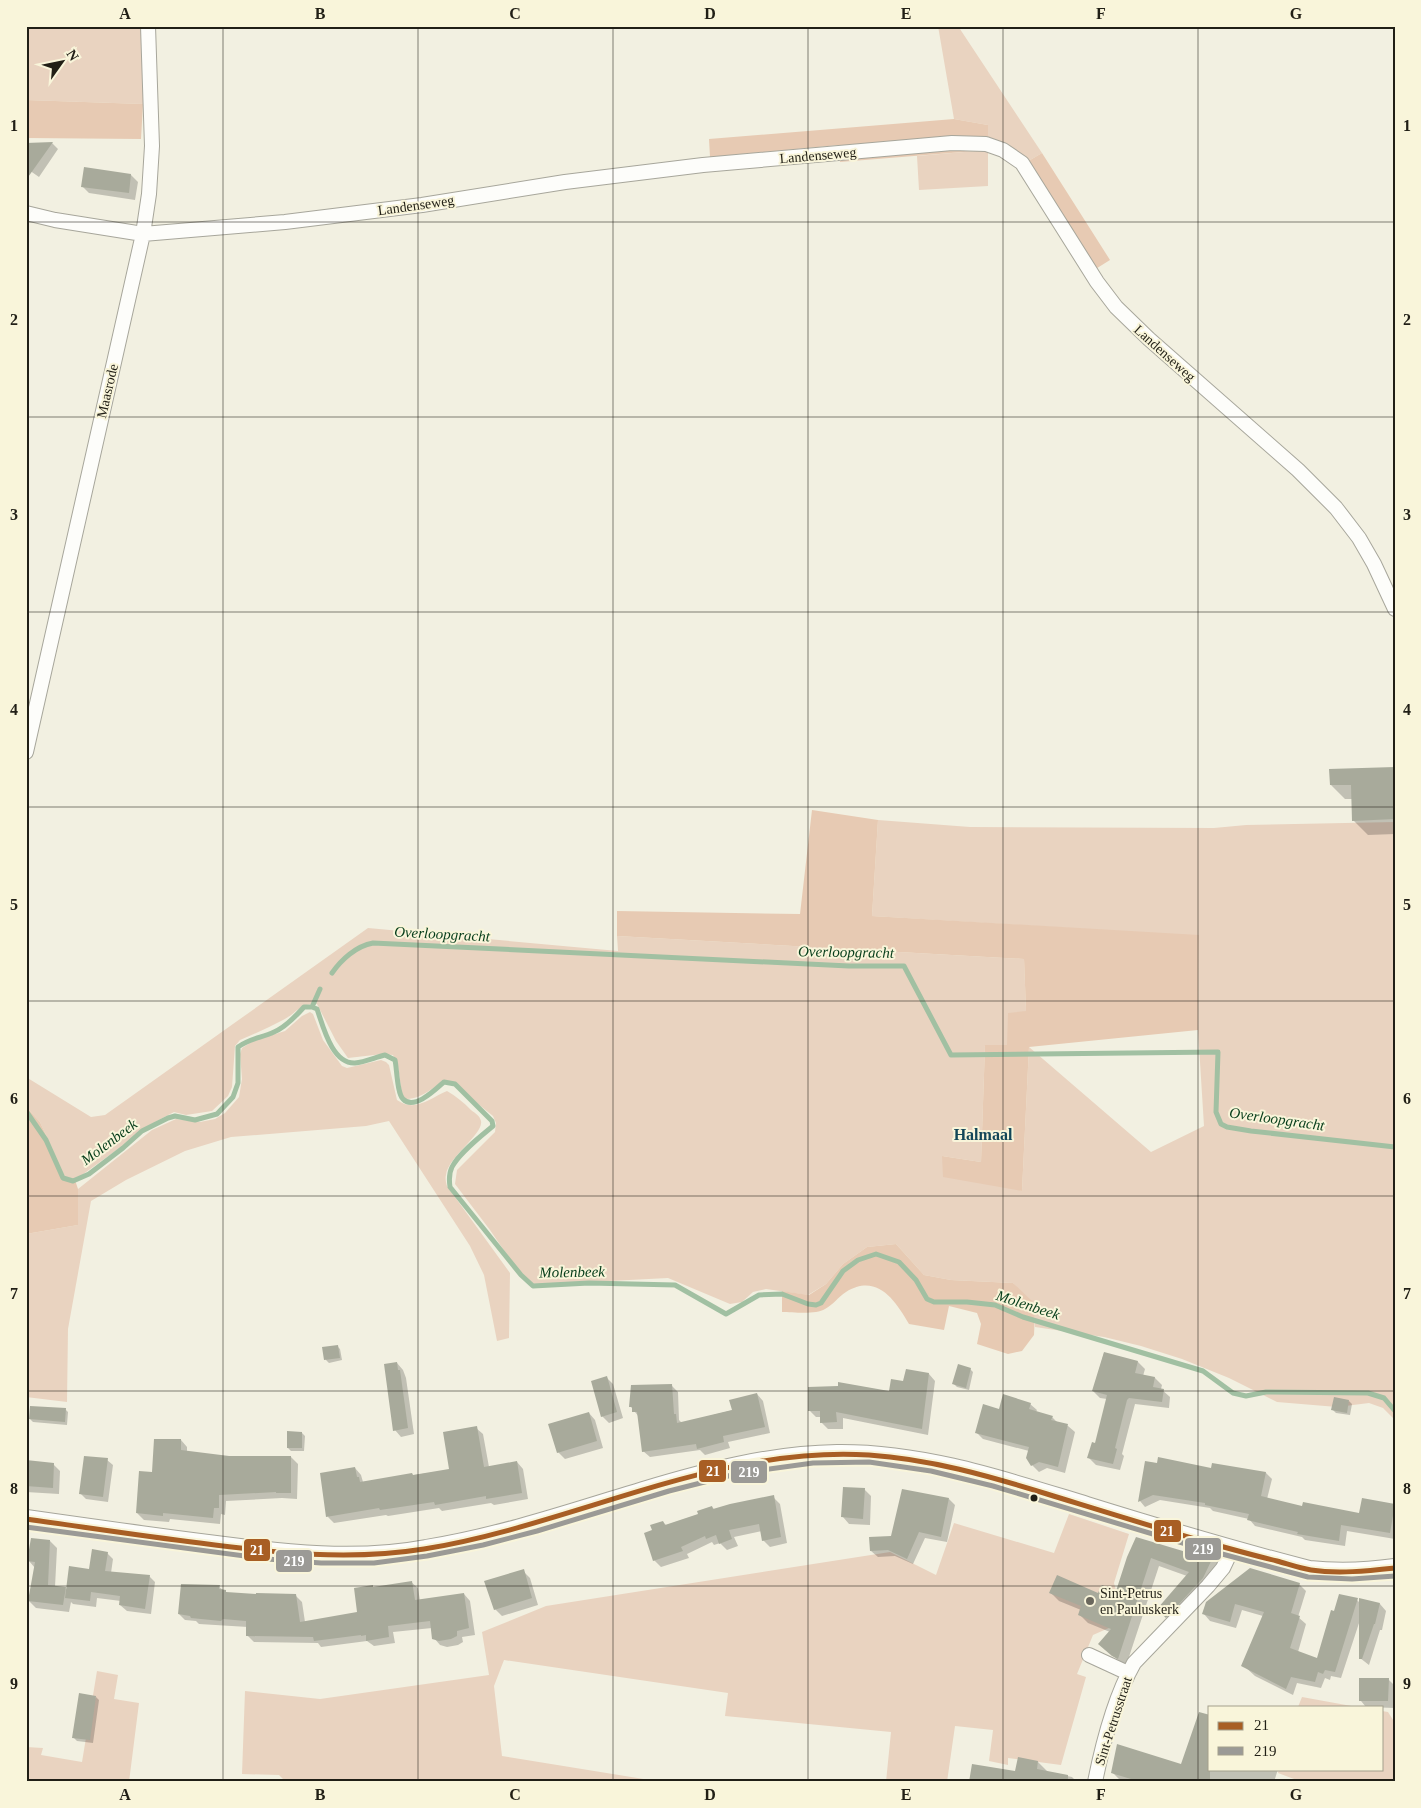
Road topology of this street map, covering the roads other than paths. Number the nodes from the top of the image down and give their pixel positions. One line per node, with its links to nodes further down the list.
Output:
1 (148, 26): 3 (street, Maasrode)
2 (26, 213): 3 (street, Landenseweg)
3 (143, 234): 4 (street, Landenseweg); 5 (street, Maasrode)
4 (1395, 609)
5 (26, 752)
6 (26, 1519): 7 (street)
7 (1232, 1549): 8 (street); 10 (street, Sint-Petrusstraat)
8 (1395, 1568)
9 (1089, 1655): 10 (street)
10 (1128, 1673): 11 (street, Sint-Petrusstraat)
11 (1095, 1782)

